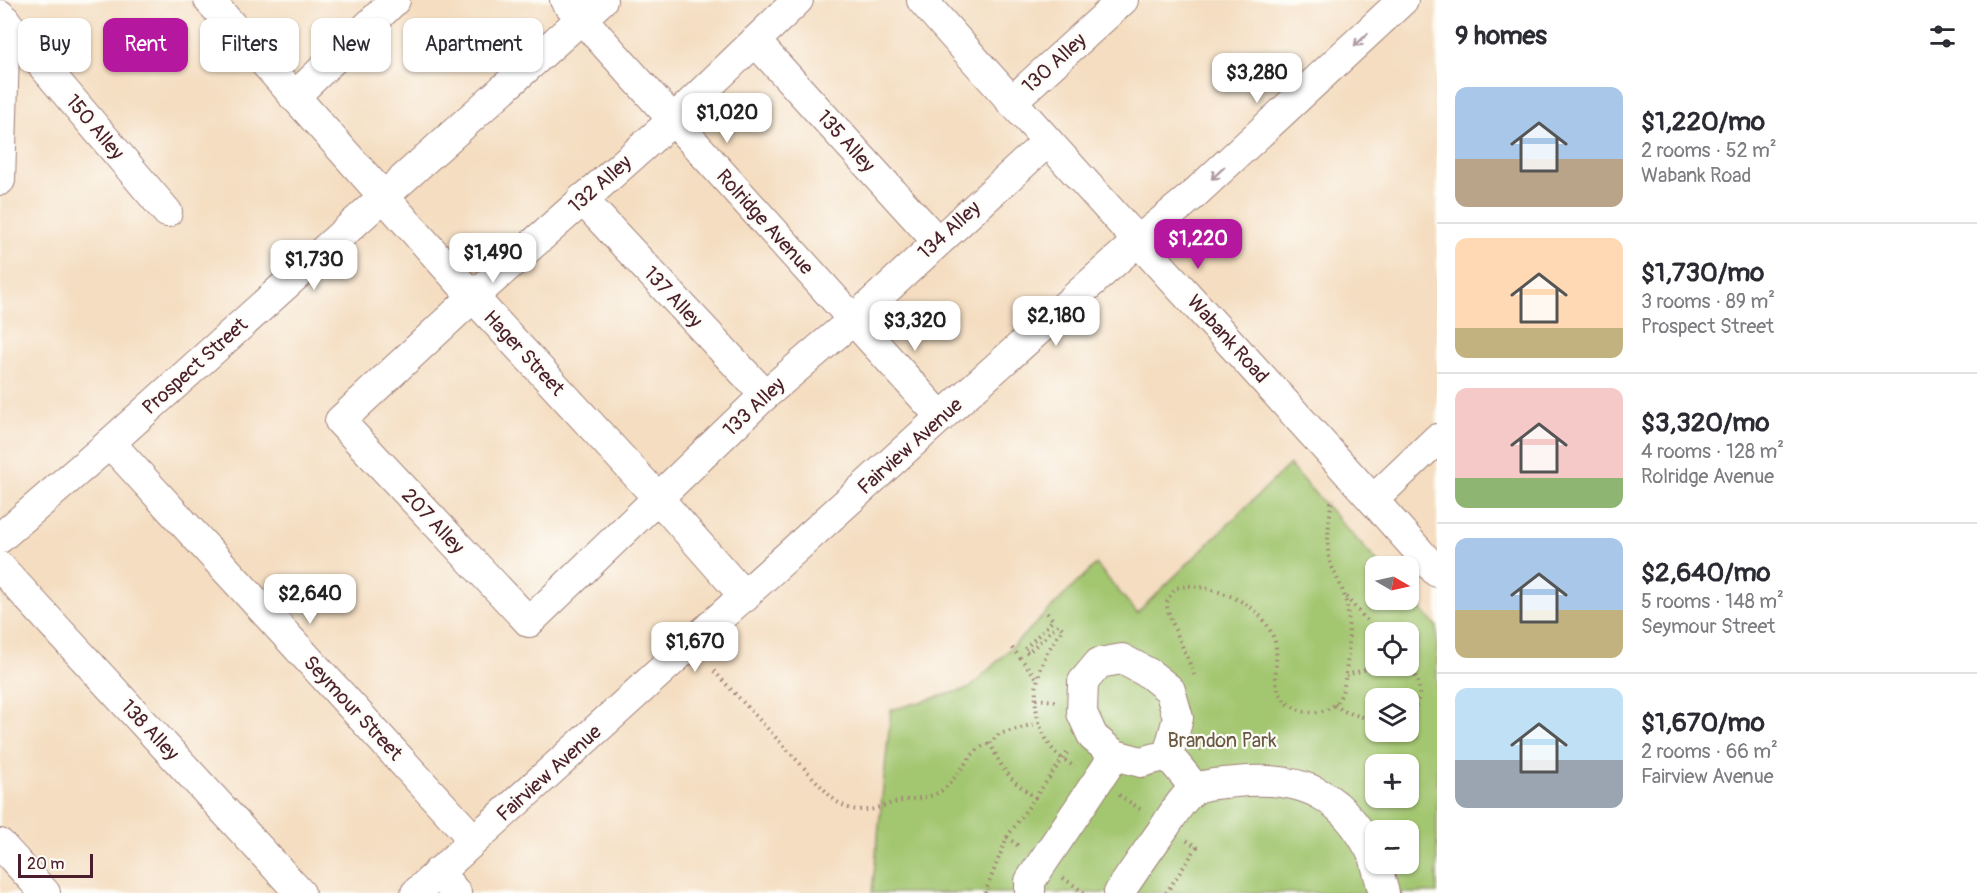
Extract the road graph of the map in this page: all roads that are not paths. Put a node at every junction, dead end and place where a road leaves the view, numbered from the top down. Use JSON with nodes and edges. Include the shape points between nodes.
{"nodes":[{"id":1,"x":209,"y":0,"type":"edge"},
{"id":2,"x":798,"y":0,"type":"edge"},
{"id":3,"x":922,"y":0,"type":"edge"},
{"id":4,"x":1123,"y":0,"type":"edge"},
{"id":5,"x":1403,"y":0,"type":"edge"},
{"id":6,"x":391,"y":1,"type":"edge"},
{"id":7,"x":583,"y":6,"type":"edge"},
{"id":8,"x":2,"y":18,"type":"edge"},
{"id":9,"x":755,"y":41,"type":"junction"},
{"id":10,"x":294,"y":97,"type":"junction"},
{"id":11,"x":1011,"y":102,"type":"junction"},
{"id":12,"x":673,"y":120,"type":"junction"},
{"id":13,"x":1047,"y":142,"type":"junction"},
{"id":14,"x":0,"y":180,"type":"edge"},
{"id":15,"x":383,"y":196,"type":"junction"},
{"id":16,"x":582,"y":199,"type":"junction"},
{"id":17,"x":167,"y":212,"type":"dead end"},
{"id":18,"x":1139,"y":240,"type":"junction"},
{"id":19,"x":937,"y":241,"type":"junction"},
{"id":20,"x":473,"y":297,"type":"junction"},
{"id":21,"x":853,"y":320,"type":"junction"},
{"id":22,"x":765,"y":396,"type":"junction"},
{"id":23,"x":941,"y":417,"type":"junction"},
{"id":24,"x":1437,"y":439,"type":"edge"},
{"id":25,"x":110,"y":443,"type":"junction"},
{"id":26,"x":658,"y":498,"type":"junction"},
{"id":27,"x":1373,"y":500,"type":"junction"},
{"id":28,"x":0,"y":538,"type":"edge"},
{"id":29,"x":0,"y":567,"type":"edge"},
{"id":30,"x":1437,"y":572,"type":"edge"},
{"id":31,"x":745,"y":597,"type":"junction"},
{"id":32,"x":1115,"y":755,"type":"junction"},
{"id":33,"x":1168,"y":755,"type":"junction"},
{"id":34,"x":1196,"y":789,"type":"junction"},
{"id":35,"x":474,"y":840,"type":"junction"},
{"id":36,"x":1365,"y":840,"type":"edge"},
{"id":37,"x":0,"y":844,"type":"edge"},
{"id":38,"x":1379,"y":874,"type":"edge"},
{"id":39,"x":447,"y":883,"type":"edge"},
{"id":40,"x":45,"y":893,"type":"edge"},
{"id":41,"x":300,"y":893,"type":"edge"},
{"id":42,"x":416,"y":893,"type":"edge"},
{"id":43,"x":1030,"y":893,"type":"edge"},
{"id":44,"x":1119,"y":893,"type":"edge"},
{"id":45,"x":1384,"y":893,"type":"edge"}],
"edges":[{"from":1,"to":10,"type":"street","name":"Hager Street"},
{"from":2,"to":9,"type":"street","name":"132 Alley"},
{"from":3,"to":11,"type":"street","name":"Wabank Road"},
{"from":4,"to":11,"type":"street","name":"130 Alley"},
{"from":5,"to":18,"type":"street","name":"Fairview Avenue","one_way":true,"via":[[1191,197]]},
{"from":6,"to":10,"type":"street"},
{"from":7,"to":12,"type":"street","name":"Rolridge Avenue"},
{"from":7,"to":15,"type":"street","name":"Prospect Street"},
{"from":8,"to":14,"type":"street"},
{"from":8,"to":17,"type":"street","name":"150 Alley"},
{"from":9,"to":12,"type":"street","name":"132 Alley"},
{"from":9,"to":19,"type":"street","name":"135 Alley"},
{"from":10,"to":15,"type":"street","name":"Hager Street"},
{"from":11,"to":13,"type":"street","name":"Wabank Road"},
{"from":12,"to":16,"type":"street","name":"132 Alley"},
{"from":12,"to":21,"type":"street","name":"Rolridge Avenue"},
{"from":13,"to":18,"type":"street","name":"Wabank Road"},
{"from":13,"to":19,"type":"street","name":"134 Alley"},
{"from":15,"to":20,"type":"street","name":"Hager Street"},
{"from":15,"to":25,"type":"street","name":"Prospect Street"},
{"from":16,"to":20,"type":"street","name":"132 Alley"},
{"from":16,"to":22,"type":"street","name":"137 Alley"},
{"from":18,"to":23,"type":"street","name":"Fairview Avenue"},
{"from":18,"to":27,"type":"street","name":"Wabank Road"},
{"from":19,"to":21,"type":"street","name":"134 Alley"},
{"from":20,"to":26,"type":"street","name":"Hager Street"},
{"from":20,"to":26,"type":"street","name":"207 Alley","via":[[340,421],[529,622]]},
{"from":21,"to":22,"type":"street","name":"133 Alley"},
{"from":21,"to":23,"type":"street","name":"Rolridge Avenue"},
{"from":22,"to":26,"type":"street","name":"133 Alley"},
{"from":23,"to":31,"type":"street","name":"Fairview Avenue"},
{"from":24,"to":27,"type":"street"},
{"from":25,"to":28,"type":"street","name":"Prospect Street"},
{"from":25,"to":35,"type":"street","name":"Seymour Street"},
{"from":26,"to":31,"type":"street","name":"Hager Street"},
{"from":27,"to":30,"type":"street","name":"Wabank Road"},
{"from":29,"to":41,"type":"street","name":"138 Alley"},
{"from":31,"to":35,"type":"street","name":"Fairview Avenue"},
{"from":32,"to":33,"type":"street","via":[[1141,762]]},
{"from":32,"to":33,"type":"street","via":[[1093,737],[1082,713],[1083,682],[1099,663],[1122,659],[1170,690],[1178,718]]},
{"from":32,"to":43,"type":"street","via":[[1029,881]]},
{"from":33,"to":34,"type":"street"},
{"from":34,"to":36,"type":"street","via":[[1256,780],[1288,783],[1317,792],[1340,807]]},
{"from":34,"to":44,"type":"street","via":[[1180,805]]},
{"from":35,"to":39,"type":"street","name":"Fairview Avenue"},
{"from":37,"to":40,"type":"street"},
{"from":38,"to":45,"type":"street"},
{"from":39,"to":42,"type":"street","name":"Fairview Avenue"}]}
